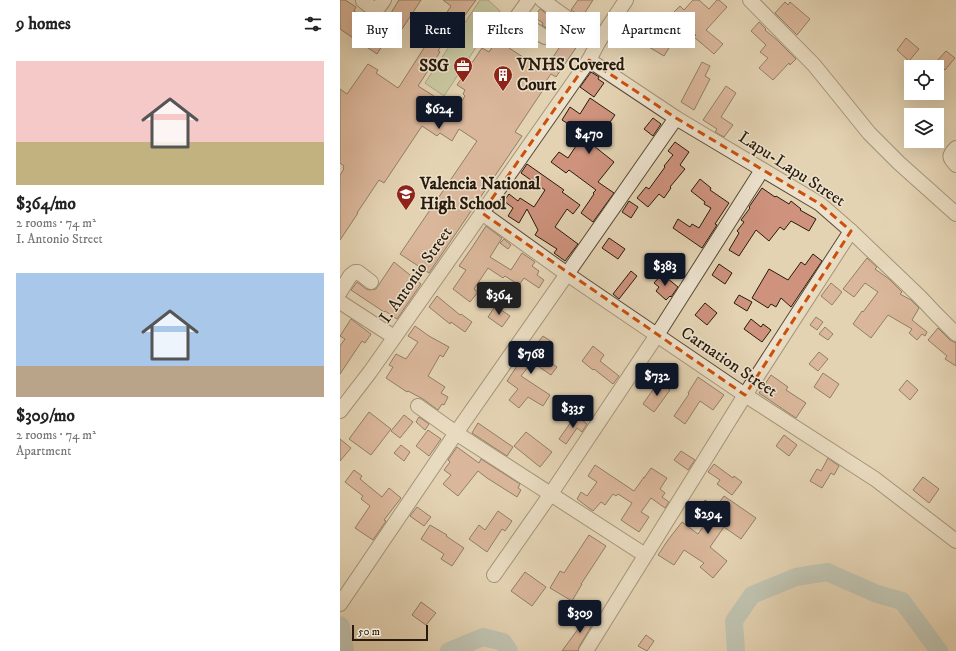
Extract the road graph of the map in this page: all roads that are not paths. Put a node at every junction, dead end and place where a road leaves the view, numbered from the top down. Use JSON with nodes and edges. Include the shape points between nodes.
{"nodes":[{"id":1,"x":363,"y":0,"type":"edge"},
{"id":2,"x":384,"y":0,"type":"edge"},
{"id":3,"x":530,"y":0,"type":"edge"},
{"id":4,"x":542,"y":0,"type":"edge"},
{"id":5,"x":626,"y":0,"type":"edge"},
{"id":6,"x":754,"y":1,"type":"edge"},
{"id":7,"x":559,"y":12,"type":"edge"},
{"id":8,"x":545,"y":37,"type":"dead end"},
{"id":9,"x":600,"y":39,"type":"edge"},
{"id":10,"x":595,"y":48,"type":"edge"},
{"id":11,"x":589,"y":60,"type":"junction"},
{"id":12,"x":676,"y":118,"type":"junction"},
{"id":13,"x":956,"y":148,"type":"edge"},
{"id":14,"x":956,"y":165,"type":"edge"},
{"id":15,"x":762,"y":170,"type":"junction"},
{"id":16,"x":482,"y":213,"type":"junction"},
{"id":17,"x":956,"y":214,"type":"edge"},
{"id":18,"x":851,"y":231,"type":"junction"},
{"id":19,"x":567,"y":274,"type":"junction"},
{"id":20,"x":371,"y":282,"type":"dead end"},
{"id":21,"x":340,"y":292,"type":"edge"},
{"id":22,"x":340,"y":302,"type":"edge"},
{"id":23,"x":956,"y":334,"type":"edge"},
{"id":24,"x":657,"y":335,"type":"junction"},
{"id":25,"x":394,"y":337,"type":"junction"},
{"id":26,"x":745,"y":395,"type":"junction"},
{"id":27,"x":418,"y":406,"type":"dead end"},
{"id":28,"x":340,"y":411,"type":"edge"},
{"id":29,"x":456,"y":433,"type":"junction"},
{"id":30,"x":550,"y":495,"type":"junction"},
{"id":31,"x":956,"y":540,"type":"edge"},
{"id":32,"x":645,"y":556,"type":"junction"},
{"id":33,"x":494,"y":575,"type":"dead end"},
{"id":34,"x":340,"y":604,"type":"edge"},
{"id":35,"x":586,"y":651,"type":"edge"}],
"edges":[{"from":1,"to":2,"type":"street","via":[[376,11]]},
{"from":3,"to":8,"type":"street","via":[[516,18]]},
{"from":4,"to":7,"type":"street"},
{"from":5,"to":9,"type":"street","name":"I. Antonio Street"},
{"from":6,"to":17,"type":"street","via":[[814,65],[874,138]]},
{"from":10,"to":11,"type":"street","name":"I. Antonio Street"},
{"from":11,"to":12,"type":"street","name":"Lapu-Lapu Street"},
{"from":11,"to":16,"type":"street","name":"I. Antonio Street"},
{"from":12,"to":15,"type":"street","name":"Lapu-Lapu Street"},
{"from":12,"to":19,"type":"street"},
{"from":13,"to":14,"type":"street","via":[[950,155]]},
{"from":15,"to":18,"type":"street","name":"Lapu-Lapu Street","via":[[820,204]]},
{"from":15,"to":24,"type":"street"},
{"from":16,"to":19,"type":"street","name":"Carnation Street"},
{"from":16,"to":25,"type":"street","name":"I. Antonio Street"},
{"from":18,"to":23,"type":"street","name":"Lapu-Lapu Street"},
{"from":18,"to":26,"type":"street"},
{"from":19,"to":24,"type":"street","name":"Carnation Street"},
{"from":19,"to":29,"type":"street"},
{"from":20,"to":21,"type":"street","via":[[355,272]]},
{"from":22,"to":25,"type":"street"},
{"from":24,"to":26,"type":"street","name":"Carnation Street"},
{"from":24,"to":30,"type":"street"},
{"from":25,"to":28,"type":"street","name":"I. Antonio Street"},
{"from":26,"to":31,"type":"street","name":"Carnation Street","via":[[875,479]]},
{"from":26,"to":32,"type":"street"},
{"from":27,"to":29,"type":"street"},
{"from":29,"to":30,"type":"street"},
{"from":29,"to":34,"type":"street"},
{"from":30,"to":32,"type":"street"},
{"from":30,"to":33,"type":"street"},
{"from":32,"to":35,"type":"street"}]}
